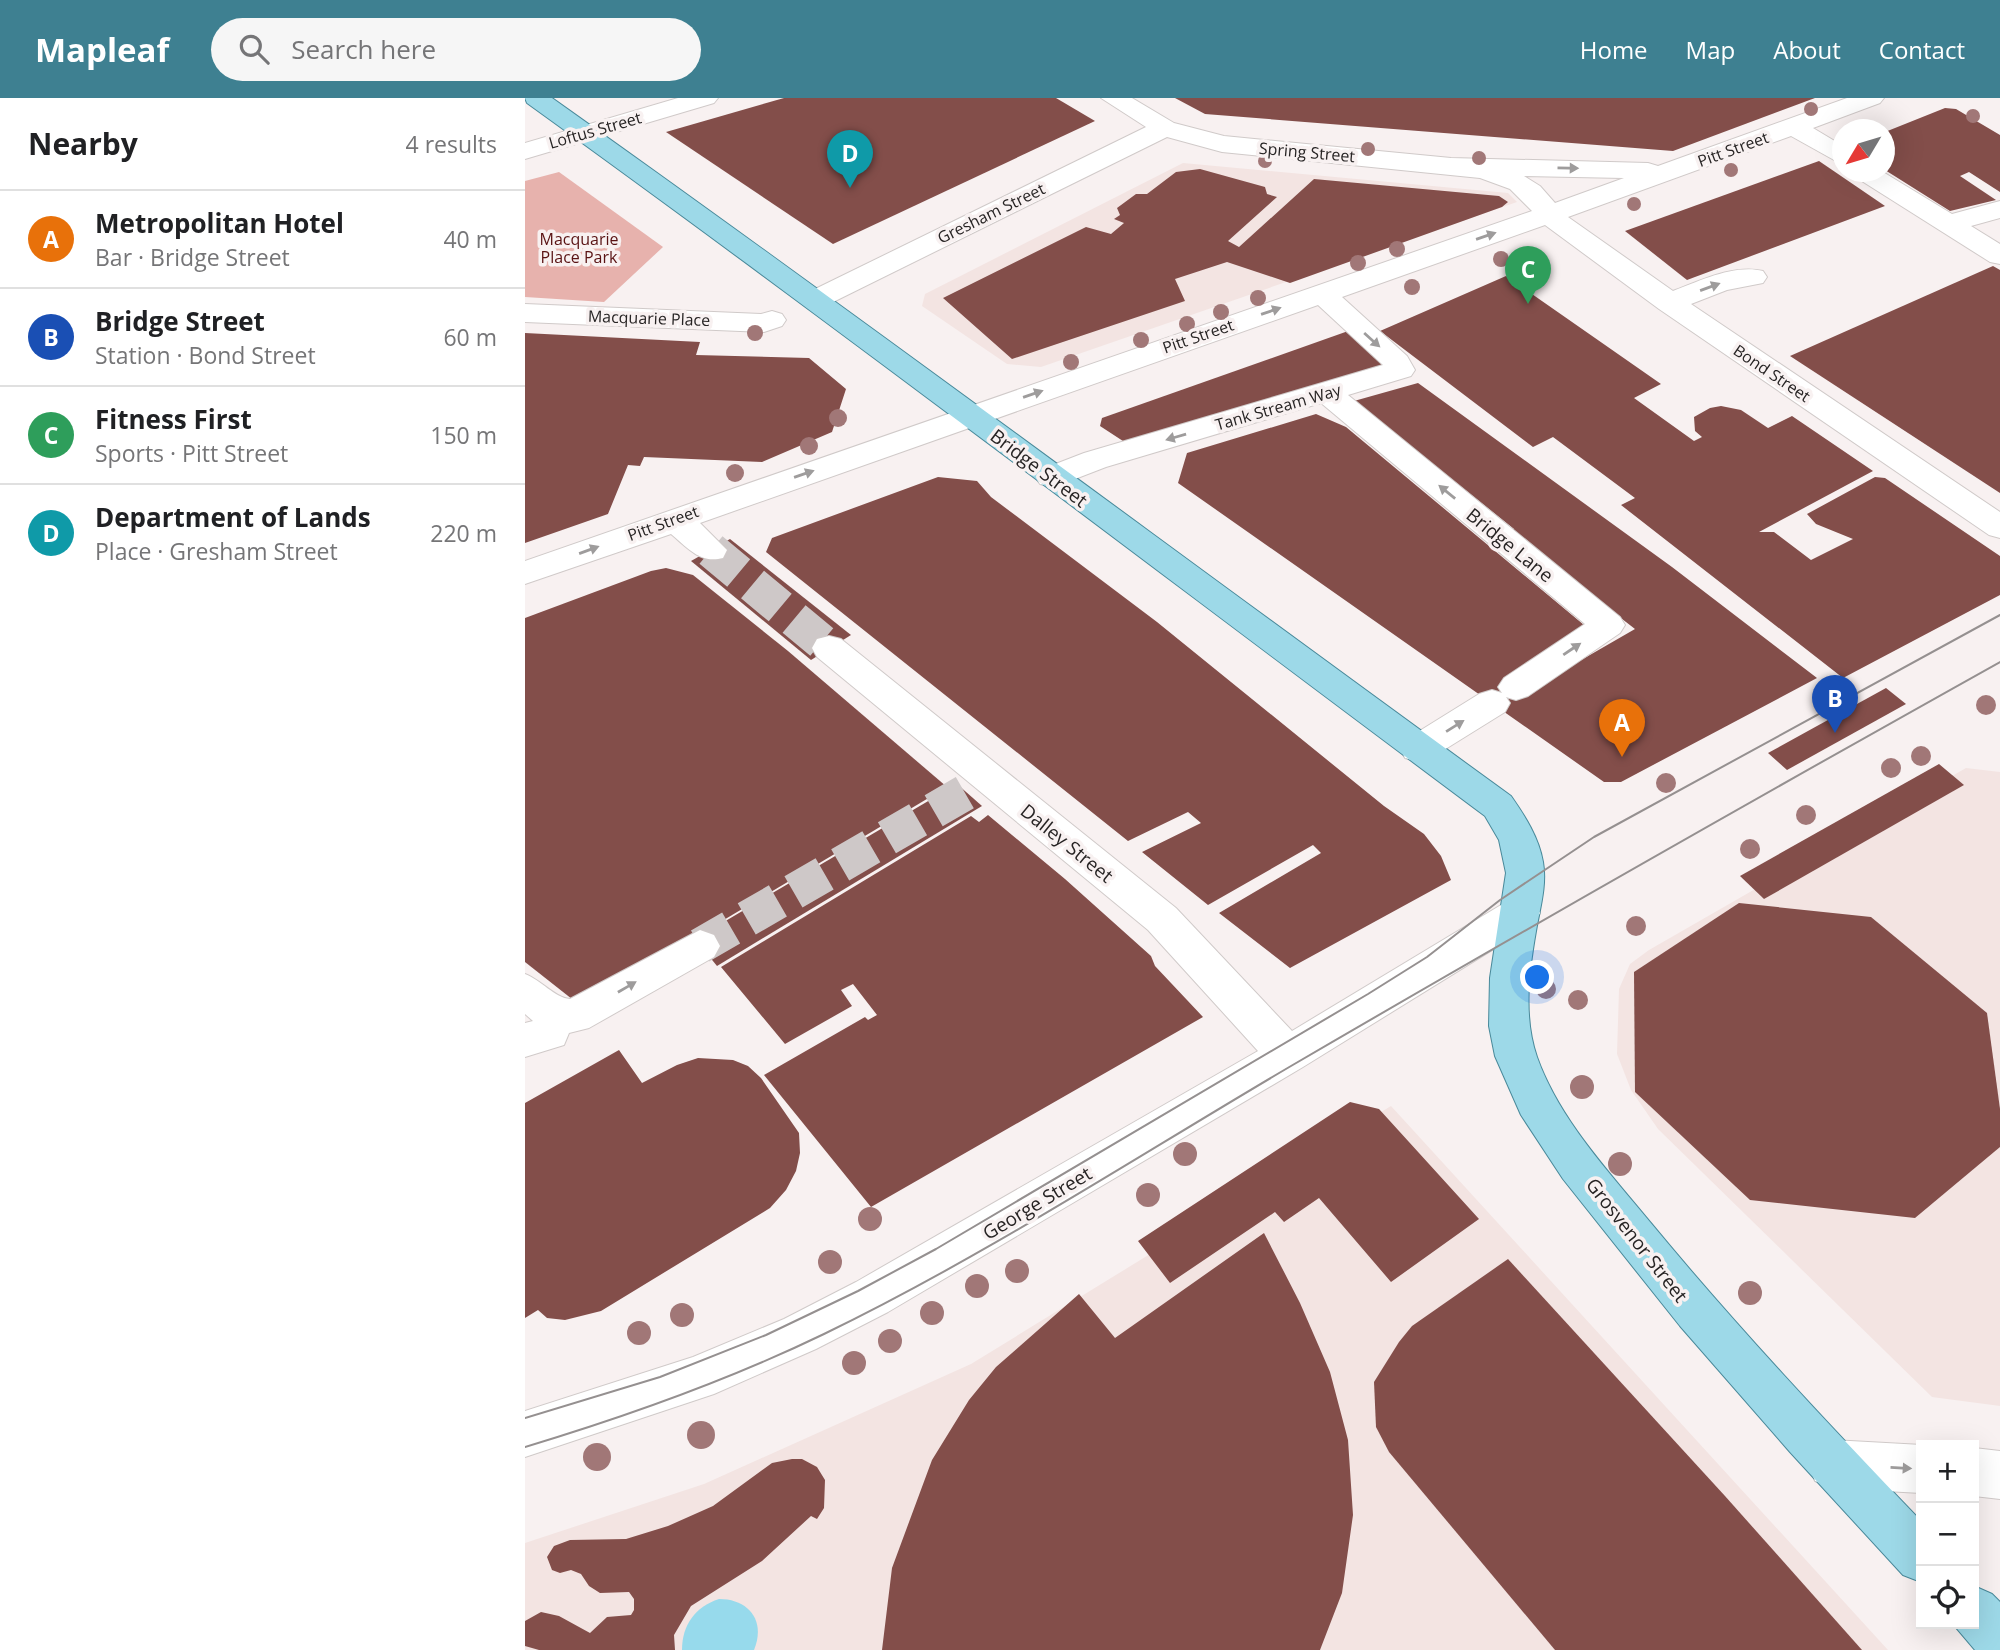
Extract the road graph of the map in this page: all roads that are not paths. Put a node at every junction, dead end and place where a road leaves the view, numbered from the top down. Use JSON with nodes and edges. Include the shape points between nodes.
{"nodes":[{"id":1,"x":536,"y":98,"type":"edge"},
{"id":2,"x":705,"y":98,"type":"edge"},
{"id":3,"x":1114,"y":98,"type":"edge"},
{"id":4,"x":1871,"y":98,"type":"edge"},
{"id":5,"x":1794,"y":127,"type":"junction"},
{"id":6,"x":1165,"y":128,"type":"junction"},
{"id":7,"x":585,"y":133,"type":"junction"},
{"id":8,"x":1832,"y":150,"type":"edge"},
{"id":9,"x":525,"y":151,"type":"edge"},
{"id":10,"x":1451,"y":166,"type":"junction"},
{"id":11,"x":1671,"y":171,"type":"junction"},
{"id":12,"x":1881,"y":182,"type":"edge"},
{"id":13,"x":2000,"y":209,"type":"edge"},
{"id":14,"x":1548,"y":215,"type":"junction"},
{"id":15,"x":1949,"y":223,"type":"junction"},
{"id":16,"x":2000,"y":256,"type":"edge"},
{"id":17,"x":1322,"y":293,"type":"junction"},
{"id":18,"x":817,"y":299,"type":"junction"},
{"id":19,"x":1669,"y":303,"type":"junction"},
{"id":20,"x":525,"y":313,"type":"edge"},
{"id":21,"x":772,"y":320,"type":"dead end"},
{"id":22,"x":1699,"y":323,"type":"junction"},
{"id":23,"x":1327,"y":393,"type":"junction"},
{"id":24,"x":969,"y":416,"type":"junction"},
{"id":25,"x":1051,"y":477,"type":"junction"},
{"id":26,"x":674,"y":519,"type":"junction"},
{"id":27,"x":2000,"y":527,"type":"edge"},
{"id":28,"x":711,"y":550,"type":"tunnel mouth"},
{"id":29,"x":525,"y":573,"type":"edge"},
{"id":30,"x":829,"y":648,"type":"tunnel mouth"},
{"id":31,"x":1418,"y":749,"type":"junction"},
{"id":32,"x":1523,"y":854,"type":"joint"},
{"id":33,"x":1520,"y":913,"type":"junction"},
{"id":34,"x":699,"y":946,"type":"tunnel mouth"},
{"id":35,"x":525,"y":991,"type":"edge"},
{"id":36,"x":1288,"y":1055,"type":"junction"},
{"id":37,"x":525,"y":1434,"type":"edge"},
{"id":38,"x":1832,"y":1464,"type":"junction"},
{"id":39,"x":1916,"y":1469,"type":"edge"},
{"id":40,"x":1979,"y":1473,"type":"edge"},
{"id":41,"x":2000,"y":1475,"type":"edge"},
{"id":42,"x":1916,"y":1552,"type":"edge"},
{"id":43,"x":1979,"y":1617,"type":"edge"},
{"id":44,"x":2000,"y":1639,"type":"edge"}],
"edges":[{"from":1,"to":7,"type":"main road","name":"Bridge Street"},
{"from":2,"to":7,"type":"street","name":"Loftus Street"},
{"from":3,"to":6,"type":"street","name":"Spring Street"},
{"from":4,"to":5,"type":"street","name":"Pitt Street"},
{"from":5,"to":8,"type":"street"},
{"from":5,"to":11,"type":"street","name":"Pitt Street"},
{"from":6,"to":10,"type":"street","name":"Spring Street","via":[[1222,144]]},
{"from":6,"to":18,"type":"street","name":"Gresham Street"},
{"from":7,"to":9,"type":"street","name":"Loftus Street"},
{"from":7,"to":18,"type":"main road","name":"Bridge Street"},
{"from":10,"to":11,"type":"street","name":"Spring Street","one_way":true},
{"from":10,"to":14,"type":"street","name":"Spring Street","via":[[1523,184],[1540,197]]},
{"from":11,"to":14,"type":"street","name":"Pitt Street"},
{"from":12,"to":15,"type":"street"},
{"from":13,"to":15,"type":"street"},
{"from":17,"to":14,"type":"street","name":"Pitt Street","one_way":true},
{"from":14,"to":19,"type":"street","name":"Bond Street"},
{"from":15,"to":16,"type":"street"},
{"from":17,"to":23,"type":"street","name":"Tank Stream Way","one_way":true,"via":[[1410,364]]},
{"from":24,"to":17,"type":"street","name":"Pitt Street","one_way":true},
{"from":18,"to":24,"type":"main road","name":"Bridge Street"},
{"from":19,"to":22,"type":"street","name":"Bond Street"},
{"from":19,"to":22,"type":"street","one_way":true,"via":[[1720,283],[1753,277],[1741,297]]},
{"from":20,"to":21,"type":"street","name":"Macquarie Place"},
{"from":22,"to":27,"type":"street","name":"Bond Street"},
{"from":23,"to":25,"type":"street","name":"Tank Stream Way","one_way":true},
{"from":31,"to":23,"type":"street","name":"Bridge Lane","one_way":true,"via":[[1608,625]]},
{"from":24,"to":25,"type":"main road","name":"Bridge Street"},
{"from":26,"to":24,"type":"street","name":"Pitt Street","one_way":true},
{"from":25,"to":31,"type":"main road","name":"Bridge Street"},
{"from":26,"to":28,"type":"street"},
{"from":29,"to":26,"type":"street","name":"Pitt Street","one_way":true},
{"from":30,"to":36,"type":"street","name":"Dalley Street","via":[[976,785],[1162,919]]},
{"from":31,"to":32,"type":"main road","name":"Bridge Street","via":[[1498,806]]},
{"from":32,"to":33,"type":"main road","name":"Grosvenor Street","via":[[1526,881]]},
{"from":33,"to":36,"type":"street","name":"George Street"},
{"from":33,"to":38,"type":"main road","name":"Grosvenor Street","via":[[1507,1023],[1517,1060],[1533,1092],[1586,1175],[1695,1313]]},
{"from":35,"to":34,"type":"street","one_way":true,"via":[[555,1016],[575,1016]]},
{"from":36,"to":37,"type":"street","name":"George Street","via":[[971,1242],[800,1334],[660,1392]]},
{"from":38,"to":39,"type":"street","one_way":true},
{"from":38,"to":42,"type":"main road","name":"Grosvenor Street"},
{"from":40,"to":41,"type":"street"},
{"from":43,"to":44,"type":"main road"}]}
